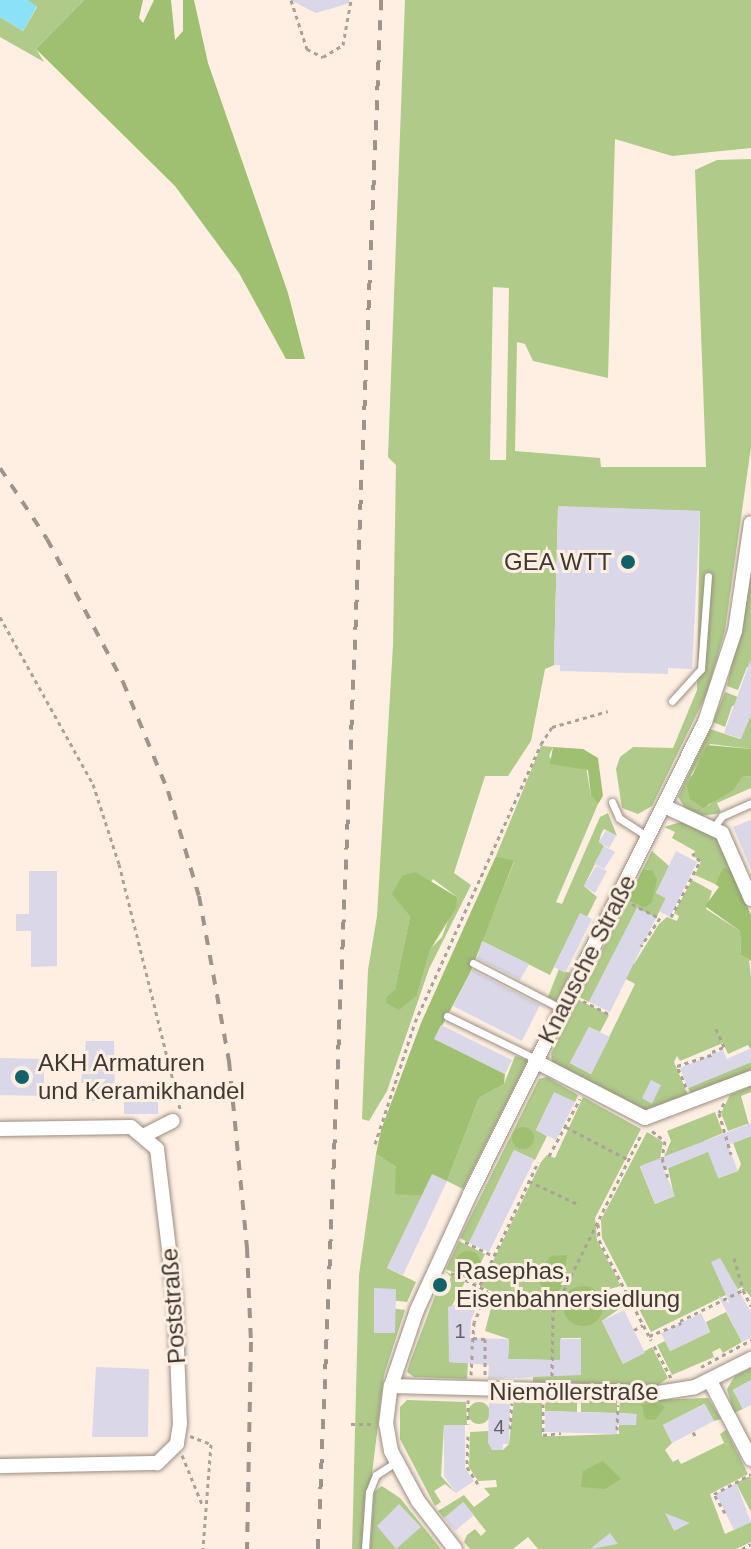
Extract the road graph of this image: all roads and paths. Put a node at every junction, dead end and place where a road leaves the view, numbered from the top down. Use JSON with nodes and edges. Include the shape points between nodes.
{"nodes":[{"id":1,"x":291,"y":0,"type":"edge"},
{"id":2,"x":351,"y":0,"type":"edge"},
{"id":3,"x":751,"y":523,"type":"edge"},
{"id":4,"x":708,"y":576,"type":"dead end"},
{"id":5,"x":0,"y":617,"type":"edge"},
{"id":6,"x":672,"y":701,"type":"dead end"},
{"id":7,"x":608,"y":711,"type":"dead end"},
{"id":8,"x":612,"y":802,"type":"dead end"},
{"id":9,"x":751,"y":803,"type":"edge"},
{"id":10,"x":664,"y":806,"type":"junction"},
{"id":11,"x":713,"y":828,"type":"junction"},
{"id":12,"x":648,"y":837,"type":"junction"},
{"id":13,"x":692,"y":853,"type":"dead end"},
{"id":14,"x":750,"y":896,"type":"edge"},
{"id":15,"x":618,"y":897,"type":"junction"},
{"id":16,"x":671,"y":917,"type":"dead end"},
{"id":17,"x":641,"y":946,"type":"dead end"},
{"id":18,"x":473,"y":963,"type":"dead end"},
{"id":19,"x":569,"y":994,"type":"junction"},
{"id":20,"x":562,"y":1009,"type":"junction"},
{"id":21,"x":609,"y":1014,"type":"dead end"},
{"id":22,"x":447,"y":1016,"type":"dead end"},
{"id":23,"x":716,"y":1029,"type":"dead end"},
{"id":24,"x":536,"y":1060,"type":"junction"},
{"id":25,"x":751,"y":1078,"type":"edge"},
{"id":26,"x":585,"y":1088,"type":"junction"},
{"id":27,"x":692,"y":1102,"type":"junction"},
{"id":28,"x":719,"y":1113,"type":"dead end"},
{"id":29,"x":173,"y":1121,"type":"joint"},
{"id":30,"x":566,"y":1127,"type":"junction"},
{"id":31,"x":0,"y":1129,"type":"edge"},
{"id":32,"x":145,"y":1135,"type":"junction"},
{"id":33,"x":375,"y":1144,"type":"dead end"},
{"id":34,"x":731,"y":1154,"type":"dead end"},
{"id":35,"x":549,"y":1156,"type":"dead end"},
{"id":36,"x":629,"y":1160,"type":"junction"},
{"id":37,"x":538,"y":1162,"type":"dead end"},
{"id":38,"x":668,"y":1178,"type":"dead end"},
{"id":39,"x":528,"y":1181,"type":"junction"},
{"id":40,"x":580,"y":1205,"type":"dead end"},
{"id":41,"x":598,"y":1220,"type":"junction"},
{"id":42,"x":450,"y":1236,"type":"junction"},
{"id":43,"x":494,"y":1256,"type":"junction"},
{"id":44,"x":734,"y":1258,"type":"dead end"},
{"id":45,"x":436,"y":1266,"type":"junction"},
{"id":46,"x":479,"y":1287,"type":"junction"},
{"id":47,"x":743,"y":1290,"type":"junction"},
{"id":48,"x":751,"y":1306,"type":"edge"},
{"id":49,"x":643,"y":1325,"type":"junction"},
{"id":50,"x":634,"y":1330,"type":"dead end"},
{"id":51,"x":473,"y":1338,"type":"junction"},
{"id":52,"x":751,"y":1340,"type":"edge"},
{"id":53,"x":654,"y":1346,"type":"dead end"},
{"id":54,"x":472,"y":1349,"type":"dead end"},
{"id":55,"x":472,"y":1355,"type":"dead end"},
{"id":56,"x":751,"y":1359,"type":"edge"},
{"id":57,"x":698,"y":1368,"type":"dead end"},
{"id":58,"x":685,"y":1375,"type":"dead end"},
{"id":59,"x":710,"y":1381,"type":"junction"},
{"id":60,"x":469,"y":1385,"type":"junction"},
{"id":61,"x":391,"y":1386,"type":"junction"},
{"id":62,"x":485,"y":1391,"type":"junction"},
{"id":63,"x":512,"y":1392,"type":"junction"},
{"id":64,"x":548,"y":1392,"type":"junction"},
{"id":65,"x":619,"y":1393,"type":"junction"},
{"id":66,"x":351,"y":1424,"type":"dead end"},
{"id":67,"x":386,"y":1424,"type":"junction"},
{"id":68,"x":468,"y":1424,"type":"dead end"},
{"id":69,"x":617,"y":1426,"type":"dead end"},
{"id":70,"x":510,"y":1429,"type":"dead end"},
{"id":71,"x":693,"y":1432,"type":"dead end"},
{"id":72,"x":561,"y":1433,"type":"dead end"},
{"id":73,"x":468,"y":1436,"type":"dead end"},
{"id":74,"x":178,"y":1438,"type":"junction"},
{"id":75,"x":697,"y":1439,"type":"dead end"},
{"id":76,"x":751,"y":1459,"type":"edge"},
{"id":77,"x":396,"y":1462,"type":"junction"},
{"id":78,"x":0,"y":1466,"type":"edge"},
{"id":79,"x":751,"y":1474,"type":"edge"},
{"id":80,"x":478,"y":1484,"type":"dead end"},
{"id":81,"x":203,"y":1507,"type":"junction"},
{"id":82,"x":725,"y":1513,"type":"dead end"},
{"id":83,"x":751,"y":1544,"type":"edge"},
{"id":84,"x":203,"y":1549,"type":"edge"},
{"id":85,"x":365,"y":1549,"type":"edge"},
{"id":86,"x":455,"y":1549,"type":"edge"},
{"id":87,"x":742,"y":1549,"type":"edge"}],
"edges":[{"from":1,"to":2,"type":"path","via":[[307,49],[323,57],[336,54],[343,45]]},
{"from":3,"to":10,"type":"street","name":"Knausche Straße","via":[[728,660]]},
{"from":4,"to":6,"type":"lane","via":[[701,669]]},
{"from":5,"to":29,"type":"path","via":[[78,751],[119,864],[180,1100]]},
{"from":7,"to":33,"type":"path","via":[[552,727],[541,744],[415,1022]]},
{"from":8,"to":12,"type":"lane","via":[[619,818]]},
{"from":9,"to":11,"type":"lane","via":[[722,816]]},
{"from":10,"to":11,"type":"street"},
{"from":10,"to":12,"type":"street","name":"Knausche Straße"},
{"from":11,"to":14,"type":"street","via":[[726,839]]},
{"from":12,"to":15,"type":"street","name":"Knausche Straße"},
{"from":13,"to":16,"type":"path","via":[[700,861]]},
{"from":15,"to":17,"type":"path","via":[[660,918]]},
{"from":15,"to":19,"type":"street","name":"Knausche Straße"},
{"from":18,"to":20,"type":"lane"},
{"from":19,"to":20,"type":"street","name":"Knausche Straße"},
{"from":19,"to":21,"type":"path"},
{"from":20,"to":24,"type":"street","name":"Knausche Straße"},
{"from":22,"to":24,"type":"lane"},
{"from":23,"to":27,"type":"path","via":[[724,1047],[677,1066]]},
{"from":24,"to":26,"type":"street"},
{"from":24,"to":42,"type":"street","name":"Knausche Straße"},
{"from":25,"to":27,"type":"street"},
{"from":26,"to":27,"type":"street","via":[[645,1118]]},
{"from":26,"to":30,"type":"path"},
{"from":28,"to":34,"type":"path"},
{"from":29,"to":32,"type":"street"},
{"from":30,"to":35,"type":"path"},
{"from":30,"to":36,"type":"path"},
{"from":31,"to":32,"type":"street","via":[[131,1127]]},
{"from":32,"to":74,"type":"street","name":"Poststraße","via":[[157,1149],[175,1301]]},
{"from":36,"to":38,"type":"path","via":[[644,1129],[654,1132],[665,1141],[662,1158]]},
{"from":36,"to":41,"type":"path"},
{"from":37,"to":39,"type":"path"},
{"from":39,"to":40,"type":"path"},
{"from":39,"to":43,"type":"path"},
{"from":41,"to":49,"type":"path","via":[[599,1240]]},
{"from":41,"to":64,"type":"path","via":[[553,1312]]},
{"from":42,"to":43,"type":"path"},
{"from":42,"to":45,"type":"street","name":"Knausche Straße"},
{"from":43,"to":46,"type":"path"},
{"from":44,"to":47,"type":"path"},
{"from":45,"to":46,"type":"path"},
{"from":45,"to":61,"type":"street","name":"Knausche Straße"},
{"from":46,"to":51,"type":"path","via":[[488,1291]]},
{"from":47,"to":48,"type":"path"},
{"from":47,"to":49,"type":"path","via":[[650,1338]]},
{"from":49,"to":50,"type":"path"},
{"from":51,"to":54,"type":"path"},
{"from":51,"to":62,"type":"path","via":[[485,1339]]},
{"from":52,"to":57,"type":"path"},
{"from":53,"to":58,"type":"path","via":[[673,1381]]},
{"from":55,"to":60,"type":"path"},
{"from":56,"to":59,"type":"street","name":"Niemöllerstraße"},
{"from":59,"to":65,"type":"street","name":"Niemöllerstraße","via":[[675,1392]]},
{"from":59,"to":76,"type":"street"},
{"from":60,"to":61,"type":"street","name":"Niemöllerstraße"},
{"from":60,"to":62,"type":"street","name":"Niemöllerstraße"},
{"from":60,"to":68,"type":"path"},
{"from":61,"to":67,"type":"street","name":"Knausche Straße"},
{"from":62,"to":63,"type":"street","name":"Niemöllerstraße"},
{"from":63,"to":64,"type":"street","name":"Niemöllerstraße"},
{"from":63,"to":70,"type":"path"},
{"from":64,"to":65,"type":"street","name":"Niemöllerstraße"},
{"from":64,"to":72,"type":"path","via":[[543,1435]]},
{"from":65,"to":69,"type":"path"},
{"from":66,"to":67,"type":"path"},
{"from":67,"to":77,"type":"street"},
{"from":71,"to":75,"type":"path"},
{"from":73,"to":80,"type":"path","via":[[466,1468]]},
{"from":74,"to":78,"type":"street","via":[[157,1463]]},
{"from":74,"to":81,"type":"path"},
{"from":74,"to":81,"type":"path","via":[[211,1444]]},
{"from":77,"to":85,"type":"lane","via":[[376,1475],[369,1492]]},
{"from":77,"to":86,"type":"street"},
{"from":79,"to":82,"type":"path","via":[[714,1494]]},
{"from":81,"to":84,"type":"path"},
{"from":83,"to":87,"type":"path"}]}
